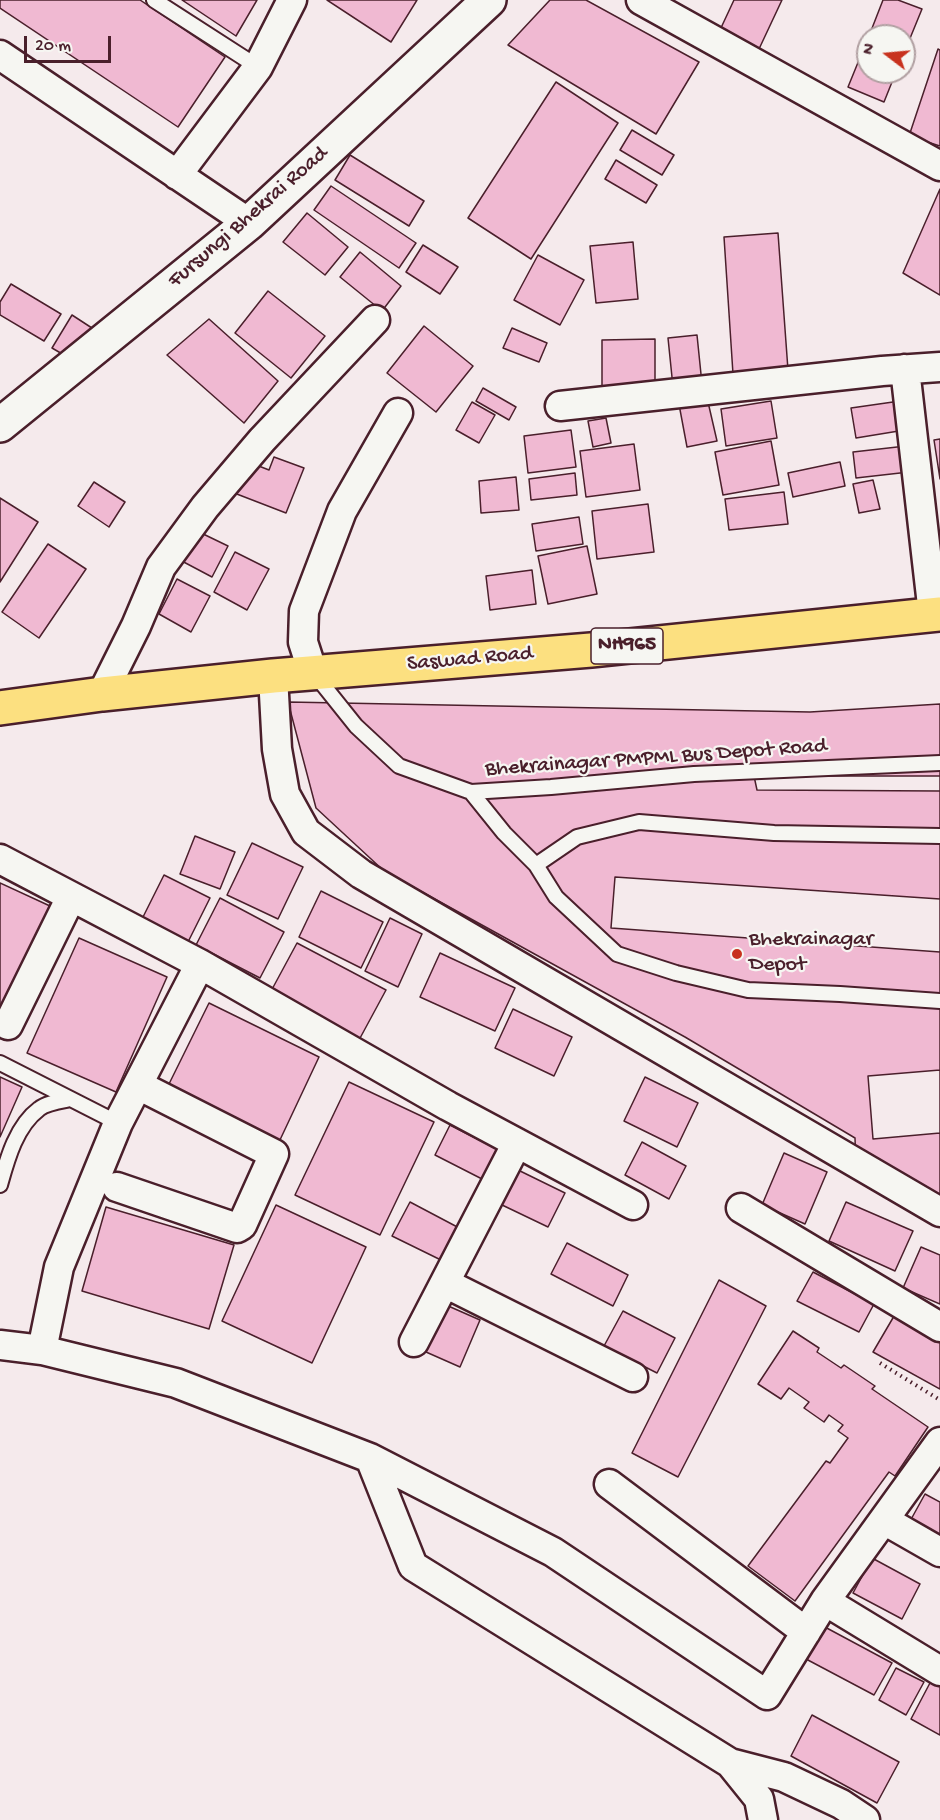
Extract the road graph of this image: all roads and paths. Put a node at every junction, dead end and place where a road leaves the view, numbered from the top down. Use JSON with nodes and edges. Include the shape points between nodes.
{"nodes":[{"id":1,"x":154,"y":0,"type":"edge"},
{"id":2,"x":292,"y":0,"type":"edge"},
{"id":3,"x":489,"y":0,"type":"edge"},
{"id":4,"x":641,"y":0,"type":"edge"},
{"id":5,"x":0,"y":55,"type":"edge"},
{"id":6,"x":258,"y":67,"type":"junction"},
{"id":7,"x":940,"y":166,"type":"edge"},
{"id":8,"x":177,"y":175,"type":"junction"},
{"id":9,"x":249,"y":223,"type":"junction"},
{"id":10,"x":375,"y":320,"type":"dead end"},
{"id":11,"x":940,"y":367,"type":"edge"},
{"id":12,"x":905,"y":369,"type":"junction"},
{"id":13,"x":560,"y":406,"type":"dead end"},
{"id":14,"x":398,"y":413,"type":"dead end"},
{"id":15,"x":0,"y":425,"type":"edge"},
{"id":16,"x":936,"y":614,"type":"edge"},
{"id":17,"x":313,"y":672,"type":"junction"},
{"id":18,"x":273,"y":676,"type":"junction"},
{"id":19,"x":102,"y":694,"type":"junction"},
{"id":20,"x":0,"y":708,"type":"edge"},
{"id":21,"x":940,"y":764,"type":"edge"},
{"id":22,"x":471,"y":792,"type":"junction"},
{"id":23,"x":940,"y":836,"type":"edge"},
{"id":24,"x":0,"y":859,"type":"edge"},
{"id":25,"x":536,"y":865,"type":"junction"},
{"id":26,"x":71,"y":897,"type":"junction"},
{"id":27,"x":200,"y":964,"type":"junction"},
{"id":28,"x":940,"y":1001,"type":"edge"},
{"id":29,"x":8,"y":1024,"type":"dead end"},
{"id":30,"x":0,"y":1063,"type":"edge"},
{"id":31,"x":138,"y":1084,"type":"junction"},
{"id":32,"x":71,"y":1099,"type":"junction"},
{"id":33,"x":118,"y":1123,"type":"junction"},
{"id":34,"x":518,"y":1143,"type":"junction"},
{"id":35,"x":0,"y":1185,"type":"edge"},
{"id":36,"x":117,"y":1186,"type":"dead end"},
{"id":37,"x":633,"y":1205,"type":"dead end"},
{"id":38,"x":741,"y":1208,"type":"dead end"},
{"id":39,"x":940,"y":1212,"type":"edge"},
{"id":40,"x":445,"y":1283,"type":"junction"},
{"id":41,"x":940,"y":1327,"type":"edge"},
{"id":42,"x":414,"y":1342,"type":"dead end"},
{"id":43,"x":0,"y":1345,"type":"edge"},
{"id":44,"x":42,"y":1350,"type":"junction"},
{"id":45,"x":880,"y":1363,"type":"dead end"},
{"id":46,"x":633,"y":1377,"type":"dead end"},
{"id":47,"x":940,"y":1400,"type":"edge"},
{"id":48,"x":940,"y":1442,"type":"edge"},
{"id":49,"x":370,"y":1458,"type":"junction"},
{"id":50,"x":609,"y":1484,"type":"dead end"},
{"id":51,"x":884,"y":1520,"type":"junction"},
{"id":52,"x":940,"y":1552,"type":"edge"},
{"id":53,"x":825,"y":1601,"type":"junction"},
{"id":54,"x":806,"y":1632,"type":"junction"},
{"id":55,"x":940,"y":1671,"type":"edge"},
{"id":56,"x":730,"y":1763,"type":"junction"},
{"id":57,"x":763,"y":1820,"type":"edge"},
{"id":58,"x":865,"y":1820,"type":"edge"}],
"edges":[{"from":1,"to":6,"type":"lane"},
{"from":2,"to":6,"type":"street"},
{"from":3,"to":9,"type":"street","name":"Fursungi Bhekrai Road"},
{"from":4,"to":7,"type":"street"},
{"from":5,"to":8,"type":"street"},
{"from":6,"to":8,"type":"street"},
{"from":8,"to":9,"type":"street"},
{"from":9,"to":15,"type":"street","name":"Fursungi Bhekrai Road"},
{"from":10,"to":19,"type":"street","via":[[262,440],[161,567]]},
{"from":11,"to":12,"type":"street"},
{"from":12,"to":13,"type":"street"},
{"from":12,"to":16,"type":"street"},
{"from":14,"to":17,"type":"street","via":[[342,511],[304,611],[303,642]]},
{"from":16,"to":17,"type":"highway","name":"Saswad Road","number":"NH965","via":[[591,650]]},
{"from":17,"to":18,"type":"highway","name":"Saswad Road","number":"NH965"},
{"from":17,"to":22,"type":"lane","name":"Bhekrainagar PMPML Bus Depot Road","via":[[356,726],[399,766]]},
{"from":18,"to":19,"type":"highway","name":"Saswad Road","number":"NH965"},
{"from":18,"to":39,"type":"street","via":[[277,749],[285,794],[306,832],[361,874]]},
{"from":19,"to":20,"type":"highway","name":"Saswad Road","number":"NH965"},
{"from":21,"to":22,"type":"lane","name":"Bhekrainagar PMPML Bus Depot Road","via":[[694,774]]},
{"from":22,"to":25,"type":"lane"},
{"from":23,"to":25,"type":"lane","via":[[774,833],[639,822],[577,837]]},
{"from":24,"to":26,"type":"street"},
{"from":25,"to":28,"type":"lane","via":[[556,897],[617,954],[748,990]]},
{"from":26,"to":27,"type":"street"},
{"from":26,"to":29,"type":"street"},
{"from":27,"to":31,"type":"street"},
{"from":27,"to":34,"type":"street"},
{"from":30,"to":32,"type":"lane"},
{"from":31,"to":33,"type":"street"},
{"from":31,"to":36,"type":"street","via":[[274,1154],[242,1225],[237,1228]]},
{"from":32,"to":33,"type":"lane"},
{"from":32,"to":35,"type":"lane","via":[[40,1107],[21,1128]]},
{"from":33,"to":44,"type":"street","via":[[58,1267]]},
{"from":34,"to":37,"type":"street"},
{"from":34,"to":40,"type":"street"},
{"from":38,"to":41,"type":"street"},
{"from":40,"to":42,"type":"street"},
{"from":40,"to":46,"type":"street"},
{"from":43,"to":44,"type":"street"},
{"from":44,"to":49,"type":"street","via":[[176,1383]]},
{"from":45,"to":47,"type":"path"},
{"from":48,"to":51,"type":"street"},
{"from":49,"to":54,"type":"street","via":[[553,1552],[767,1695]]},
{"from":49,"to":56,"type":"street","via":[[413,1566]]},
{"from":50,"to":54,"type":"street"},
{"from":51,"to":52,"type":"street"},
{"from":51,"to":53,"type":"street"},
{"from":53,"to":54,"type":"street"},
{"from":53,"to":55,"type":"street"},
{"from":56,"to":57,"type":"street","via":[[759,1799]]},
{"from":56,"to":58,"type":"street","via":[[784,1778],[841,1804]]}]}
